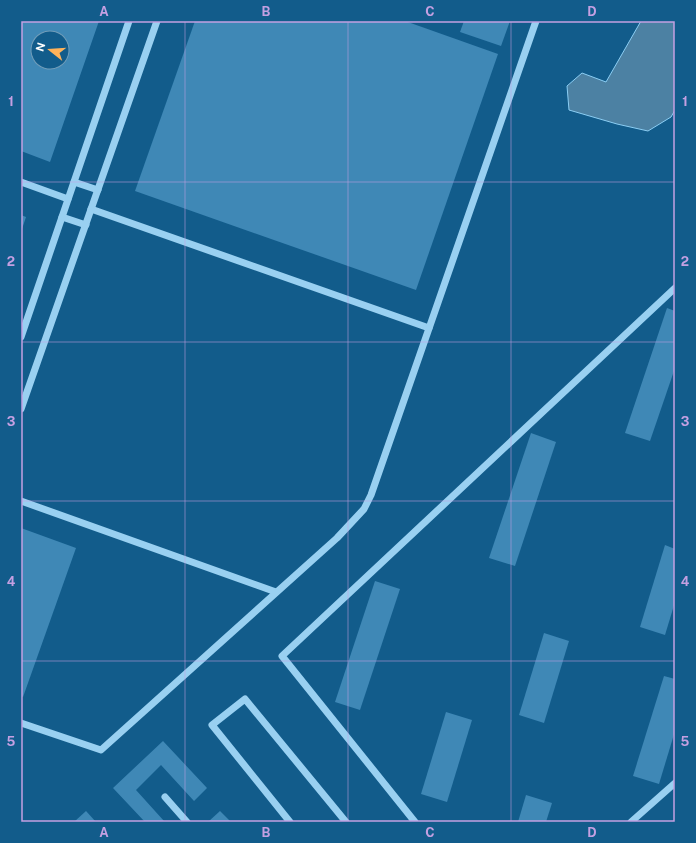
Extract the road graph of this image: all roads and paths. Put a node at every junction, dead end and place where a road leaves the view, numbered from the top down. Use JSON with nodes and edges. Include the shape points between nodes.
{"nodes":[{"id":1,"x":129,"y":21,"type":"edge"},
{"id":2,"x":157,"y":21,"type":"edge"},
{"id":3,"x":536,"y":21,"type":"edge"},
{"id":4,"x":21,"y":182,"type":"edge"},
{"id":5,"x":74,"y":182,"type":"junction"},
{"id":6,"x":98,"y":190,"type":"junction"},
{"id":7,"x":68,"y":199,"type":"junction"},
{"id":8,"x":91,"y":209,"type":"junction"},
{"id":9,"x":62,"y":217,"type":"junction"},
{"id":10,"x":86,"y":225,"type":"junction"},
{"id":11,"x":675,"y":288,"type":"edge"},
{"id":12,"x":429,"y":328,"type":"junction"},
{"id":13,"x":21,"y":337,"type":"edge"},
{"id":14,"x":21,"y":409,"type":"edge"},
{"id":15,"x":21,"y":501,"type":"edge"},
{"id":16,"x":276,"y":592,"type":"junction"},
{"id":17,"x":21,"y":723,"type":"edge"},
{"id":18,"x":675,"y":783,"type":"edge"},
{"id":19,"x":165,"y":797,"type":"dead end"},
{"id":20,"x":187,"y":822,"type":"edge"},
{"id":21,"x":290,"y":822,"type":"edge"},
{"id":22,"x":346,"y":822,"type":"edge"},
{"id":23,"x":415,"y":822,"type":"edge"},
{"id":24,"x":631,"y":822,"type":"edge"}],
"edges":[{"from":1,"to":5,"type":"lane"},
{"from":2,"to":6,"type":"lane"},
{"from":3,"to":12,"type":"lane"},
{"from":4,"to":7,"type":"lane"},
{"from":5,"to":6,"type":"lane"},
{"from":5,"to":7,"type":"lane"},
{"from":6,"to":8,"type":"lane"},
{"from":7,"to":9,"type":"lane"},
{"from":8,"to":10,"type":"lane"},
{"from":8,"to":12,"type":"lane"},
{"from":9,"to":10,"type":"lane"},
{"from":9,"to":13,"type":"lane"},
{"from":10,"to":14,"type":"lane"},
{"from":11,"to":23,"type":"lane","via":[[282,656]]},
{"from":12,"to":16,"type":"lane","via":[[371,495],[364,508],[336,538]]},
{"from":15,"to":16,"type":"lane"},
{"from":16,"to":17,"type":"lane","via":[[101,750]]},
{"from":18,"to":24,"type":"lane"},
{"from":19,"to":20,"type":"lane"},
{"from":21,"to":22,"type":"lane","via":[[212,725],[244,699]]}]}
